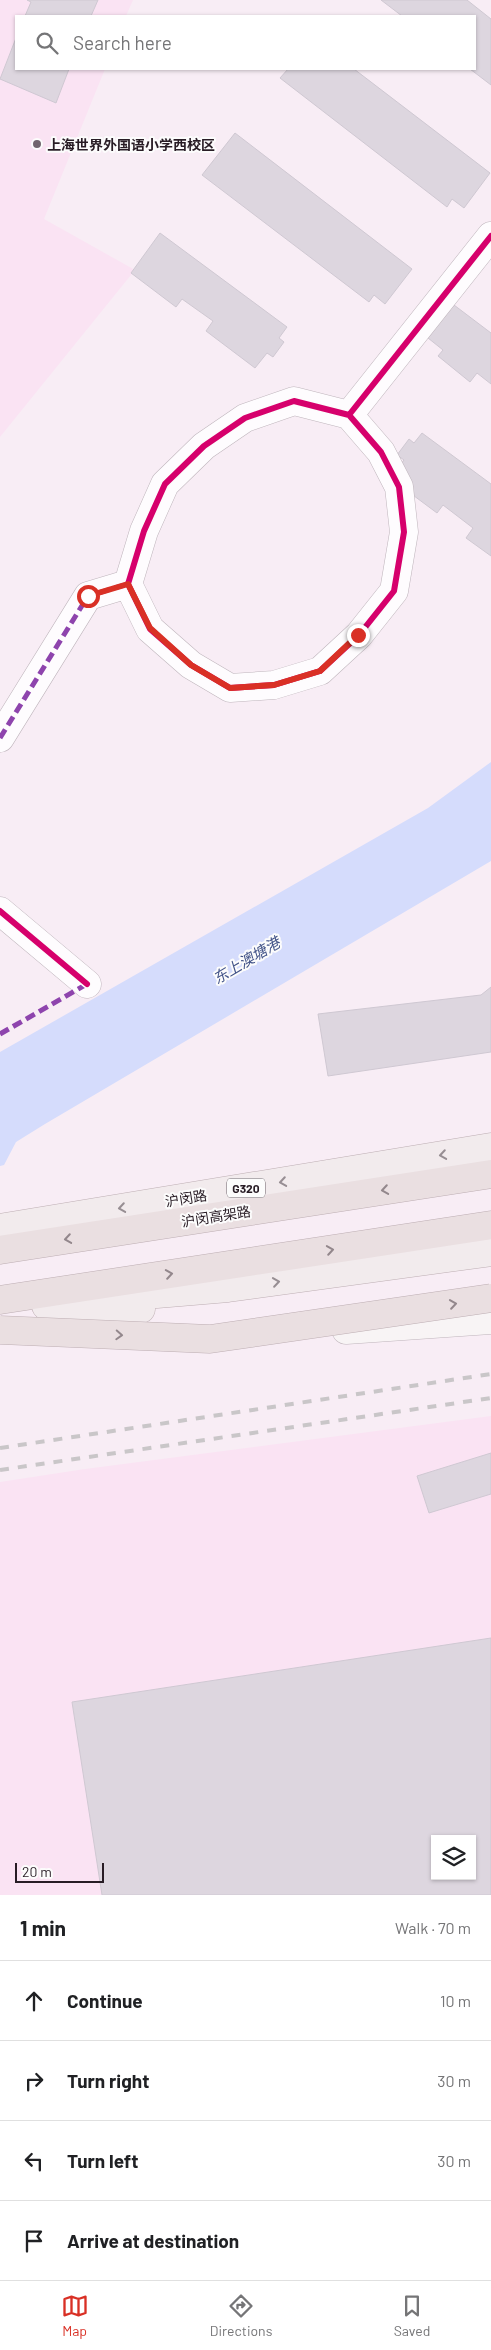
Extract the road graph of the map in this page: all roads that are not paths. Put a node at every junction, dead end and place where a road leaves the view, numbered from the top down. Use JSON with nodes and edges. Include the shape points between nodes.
{"nodes":[{"id":1,"x":491,"y":236,"type":"edge"},
{"id":2,"x":349,"y":415,"type":"junction"},
{"id":3,"x":128,"y":584,"type":"junction"},
{"id":4,"x":0,"y":738,"type":"edge"},
{"id":5,"x":0,"y":911,"type":"edge"},
{"id":6,"x":87,"y":984,"type":"dead end"},
{"id":7,"x":491,"y":1147,"type":"edge"},
{"id":8,"x":491,"y":1165,"type":"edge"},
{"id":9,"x":491,"y":1174,"type":"edge"},
{"id":10,"x":433,"y":1183,"type":"junction"},
{"id":11,"x":491,"y":1225,"type":"edge"},
{"id":12,"x":0,"y":1228,"type":"edge"},
{"id":13,"x":0,"y":1250,"type":"edge"},
{"id":14,"x":491,"y":1252,"type":"edge"},
{"id":15,"x":228,"y":1288,"type":"junction"},
{"id":16,"x":491,"y":1298,"type":"edge"},
{"id":17,"x":0,"y":1300,"type":"edge"},
{"id":18,"x":0,"y":1312,"type":"edge"},
{"id":19,"x":491,"y":1320,"type":"edge"},
{"id":20,"x":0,"y":1330,"type":"edge"},
{"id":21,"x":0,"y":1335,"type":"edge"},
{"id":22,"x":210,"y":1339,"type":"junction"}],
"edges":[{"from":1,"to":2,"type":"street"},
{"from":2,"to":3,"type":"street","via":[[294,401],[245,418],[204,446],[165,484],[144,531]]},
{"from":2,"to":3,"type":"street","via":[[381,452],[399,487],[404,532],[394,591],[358,635],[320,671],[274,685],[230,688],[191,665],[150,628]]},
{"from":3,"to":4,"type":"street","via":[[88,596]]},
{"from":5,"to":6,"type":"street"},
{"from":7,"to":12,"type":"main road","name":"沪闵路","number":"G320","one_way":true},
{"from":8,"to":10,"type":"highway"},
{"from":9,"to":10,"type":"highway","name":"沪闵高架路"},
{"from":10,"to":13,"type":"highway","name":"沪闵高架路","one_way":true},
{"from":17,"to":11,"type":"highway","one_way":true},
{"from":15,"to":14,"type":"main road","one_way":true},
{"from":15,"to":18,"type":"main road","via":[[109,1298]]},
{"from":15,"to":21,"type":"main road","via":[[92,1321]]},
{"from":22,"to":16,"type":"highway","one_way":true,"bridge":true},
{"from":19,"to":22,"type":"main road","bridge":true},
{"from":20,"to":22,"type":"highway","one_way":true,"bridge":true}]}
